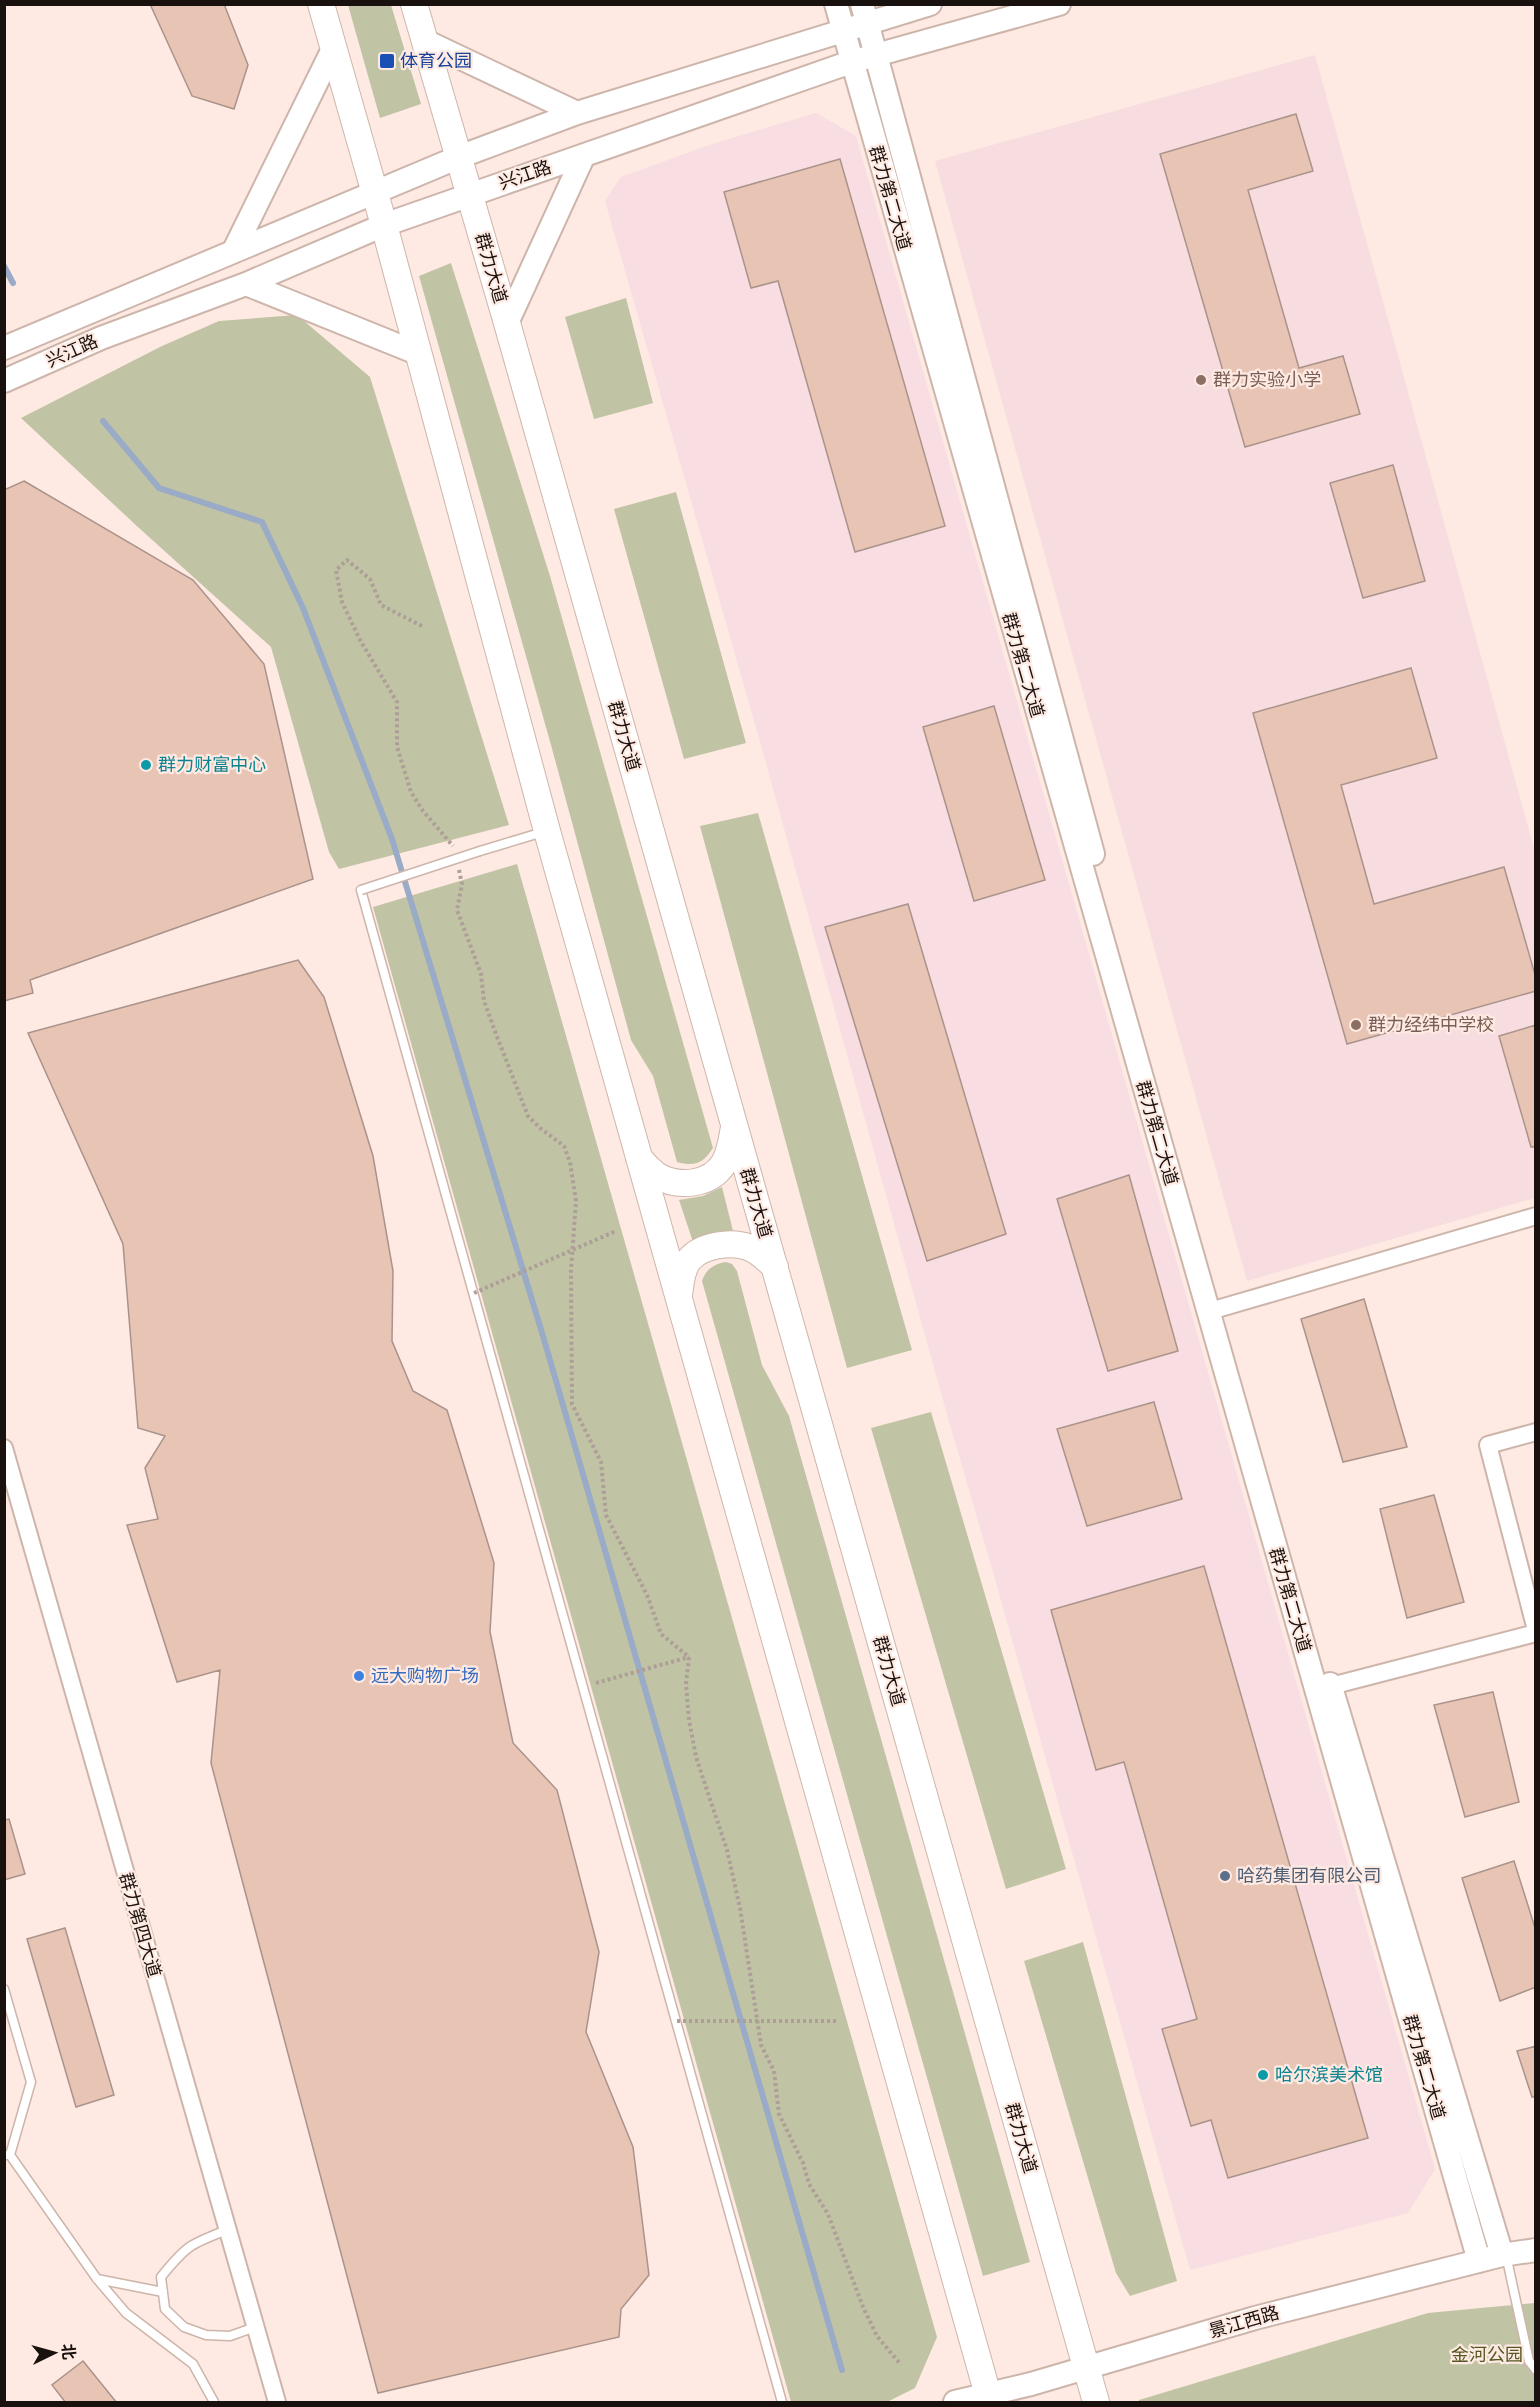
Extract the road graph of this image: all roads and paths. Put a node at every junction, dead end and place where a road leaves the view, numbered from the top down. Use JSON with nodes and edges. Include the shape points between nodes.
{"nodes":[{"id":1,"x":321,"y":4,"type":"edge"},
{"id":2,"x":414,"y":4,"type":"edge"},
{"id":3,"x":836,"y":4,"type":"edge"},
{"id":4,"x":930,"y":4,"type":"edge"},
{"id":5,"x":1059,"y":4,"type":"edge"},
{"id":6,"x":865,"y":13,"type":"edge"},
{"id":7,"x":844,"y":30,"type":"junction"},
{"id":8,"x":425,"y":41,"type":"junction"},
{"id":9,"x":333,"y":49,"type":"junction"},
{"id":10,"x":876,"y":57,"type":"junction"},
{"id":11,"x":851,"y":62,"type":"junction"},
{"id":12,"x":577,"y":113,"type":"junction"},
{"id":13,"x":584,"y":155,"type":"junction"},
{"id":14,"x":459,"y":157,"type":"junction"},
{"id":15,"x":375,"y":191,"type":"junction"},
{"id":16,"x":471,"y":195,"type":"junction"},
{"id":17,"x":384,"y":225,"type":"junction"},
{"id":18,"x":234,"y":250,"type":"junction"},
{"id":19,"x":246,"y":284,"type":"junction"},
{"id":20,"x":507,"y":323,"type":"junction"},
{"id":21,"x":4,"y":348,"type":"edge"},
{"id":22,"x":417,"y":353,"type":"junction"},
{"id":23,"x":4,"y":381,"type":"edge"},
{"id":24,"x":422,"y":626,"type":"dead end"},
{"id":25,"x":546,"y":831,"type":"junction"},
{"id":26,"x":455,"y":854,"type":"dead end"},
{"id":27,"x":457,"y":864,"type":"dead end"},
{"id":28,"x":735,"y":1126,"type":"junction"},
{"id":29,"x":639,"y":1158,"type":"junction"},
{"id":30,"x":1536,"y":1216,"type":"edge"},
{"id":31,"x":616,"y":1231,"type":"dead end"},
{"id":32,"x":775,"y":1267,"type":"junction"},
{"id":33,"x":474,"y":1293,"type":"junction"},
{"id":34,"x":679,"y":1300,"type":"junction"},
{"id":35,"x":1217,"y":1309,"type":"junction"},
{"id":36,"x":1536,"y":1432,"type":"edge"},
{"id":37,"x":4,"y":1448,"type":"edge"},
{"id":38,"x":1536,"y":1631,"type":"edge"},
{"id":39,"x":688,"y":1657,"type":"junction"},
{"id":40,"x":1331,"y":1686,"type":"junction"},
{"id":41,"x":584,"y":1687,"type":"junction"},
{"id":42,"x":4,"y":1989,"type":"edge"},
{"id":43,"x":677,"y":2021,"type":"junction"},
{"id":44,"x":839,"y":2021,"type":"dead end"},
{"id":45,"x":7,"y":2155,"type":"edge"},
{"id":46,"x":227,"y":2230,"type":"junction"},
{"id":47,"x":1536,"y":2250,"type":"edge"},
{"id":48,"x":1504,"y":2254,"type":"junction"},
{"id":49,"x":1479,"y":2261,"type":"junction"},
{"id":50,"x":97,"y":2280,"type":"junction"},
{"id":51,"x":163,"y":2292,"type":"junction"},
{"id":52,"x":255,"y":2327,"type":"junction"},
{"id":53,"x":900,"y":2365,"type":"dead end"},
{"id":54,"x":1087,"y":2368,"type":"junction"},
{"id":55,"x":1536,"y":2370,"type":"edge"},
{"id":56,"x":989,"y":2398,"type":"edge"},
{"id":57,"x":214,"y":2403,"type":"edge"},
{"id":58,"x":277,"y":2403,"type":"edge"},
{"id":59,"x":782,"y":2403,"type":"edge"},
{"id":60,"x":955,"y":2403,"type":"edge"},
{"id":61,"x":1096,"y":2403,"type":"edge"}],
"edges":[{"from":1,"to":9,"type":"main road"},
{"from":2,"to":8,"type":"main road","name":"群力大道"},
{"from":3,"to":7,"type":"main road","name":"群力第二大道"},
{"from":4,"to":6,"type":"main road","name":"兴江路"},
{"from":5,"to":10,"type":"main road","name":"兴江路"},
{"from":6,"to":7,"type":"main road","name":"兴江路"},
{"from":6,"to":10,"type":"main road","name":"群力第二大道"},
{"from":7,"to":11,"type":"main road","name":"群力第二大道"},
{"from":7,"to":12,"type":"main road","name":"兴江路"},
{"from":8,"to":12,"type":"main road"},
{"from":8,"to":14,"type":"main road","name":"群力大道"},
{"from":9,"to":15,"type":"main road"},
{"from":9,"to":18,"type":"main road"},
{"from":10,"to":11,"type":"main road","name":"兴江路"},
{"from":10,"to":35,"type":"main road","name":"群力第二大道"},
{"from":11,"to":13,"type":"main road","name":"兴江路"},
{"from":11,"to":49,"type":"main road","name":"群力第二大道"},
{"from":12,"to":14,"type":"main road","name":"兴江路"},
{"from":13,"to":16,"type":"main road","name":"兴江路"},
{"from":13,"to":20,"type":"main road"},
{"from":14,"to":15,"type":"main road","name":"兴江路"},
{"from":14,"to":16,"type":"main road","name":"群力大道"},
{"from":15,"to":17,"type":"main road"},
{"from":15,"to":18,"type":"main road","name":"兴江路"},
{"from":16,"to":17,"type":"main road","name":"兴江路"},
{"from":16,"to":20,"type":"main road","name":"群力大道"},
{"from":17,"to":19,"type":"main road","name":"兴江路"},
{"from":17,"to":22,"type":"main road"},
{"from":18,"to":21,"type":"main road","name":"兴江路"},
{"from":19,"to":22,"type":"main road"},
{"from":19,"to":23,"type":"main road","name":"兴江路","via":[[101,338]]},
{"from":20,"to":28,"type":"main road","name":"群力大道"},
{"from":22,"to":25,"type":"main road"},
{"from":24,"to":26,"type":"path","via":[[381,605],[370,579],[347,560],[336,570],[342,602],[397,702],[397,747],[411,792],[453,844]]},
{"from":25,"to":29,"type":"main road"},
{"from":25,"to":33,"type":"lane","bridge":true,"via":[[361,890]]},
{"from":27,"to":39,"type":"path","via":[[462,884],[457,910],[481,974],[484,1001],[496,1034],[528,1116],[564,1146],[570,1162],[576,1201],[571,1270],[572,1404],[601,1462],[606,1515],[647,1595],[661,1634]]},
{"from":28,"to":29,"type":"main road","via":[[725,1162],[708,1178],[680,1184],[668,1181]]},
{"from":28,"to":32,"type":"main road","name":"群力大道"},
{"from":29,"to":34,"type":"main road"},
{"from":30,"to":35,"type":"street"},
{"from":31,"to":33,"type":"path","bridge":true},
{"from":32,"to":34,"type":"main road","via":[[748,1247],[726,1245],[700,1250],[684,1269]]},
{"from":32,"to":54,"type":"main road","name":"群力大道"},
{"from":33,"to":41,"type":"lane"},
{"from":34,"to":56,"type":"main road"},
{"from":35,"to":40,"type":"main road","name":"群力第二大道"},
{"from":36,"to":38,"type":"street","via":[[1488,1445]]},
{"from":37,"to":46,"type":"street","name":"群力第四大道"},
{"from":38,"to":40,"type":"street"},
{"from":39,"to":41,"type":"path"},
{"from":39,"to":53,"type":"path","via":[[686,1684],[696,1757],[728,1850],[761,2045],[774,2071],[779,2114],[809,2184],[828,2214],[863,2307],[877,2336]]},
{"from":40,"to":48,"type":"main road","name":"群力第二大道"},
{"from":41,"to":43,"type":"lane"},
{"from":42,"to":45,"type":"lane","via":[[31,2082]]},
{"from":43,"to":44,"type":"path","bridge":true},
{"from":43,"to":59,"type":"lane"},
{"from":45,"to":50,"type":"lane"},
{"from":46,"to":51,"type":"lane","via":[[193,2243],[179,2255],[161,2277]]},
{"from":46,"to":52,"type":"street","name":"群力第四大道"},
{"from":47,"to":48,"type":"main road","name":"景江西路"},
{"from":48,"to":49,"type":"main road","name":"景江西路"},
{"from":48,"to":55,"type":"lane","via":[[1529,2361]]},
{"from":49,"to":54,"type":"main road","name":"景江西路","via":[[1255,2318]]},
{"from":50,"to":51,"type":"lane"},
{"from":50,"to":57,"type":"lane","via":[[126,2313],[193,2364]]},
{"from":51,"to":52,"type":"lane","via":[[165,2309],[183,2327],[230,2336]]},
{"from":52,"to":58,"type":"street","name":"群力第四大道"},
{"from":54,"to":56,"type":"main road","name":"景江西路"},
{"from":54,"to":61,"type":"main road","name":"群力大道"},
{"from":56,"to":60,"type":"main road","name":"景江西路"}]}
